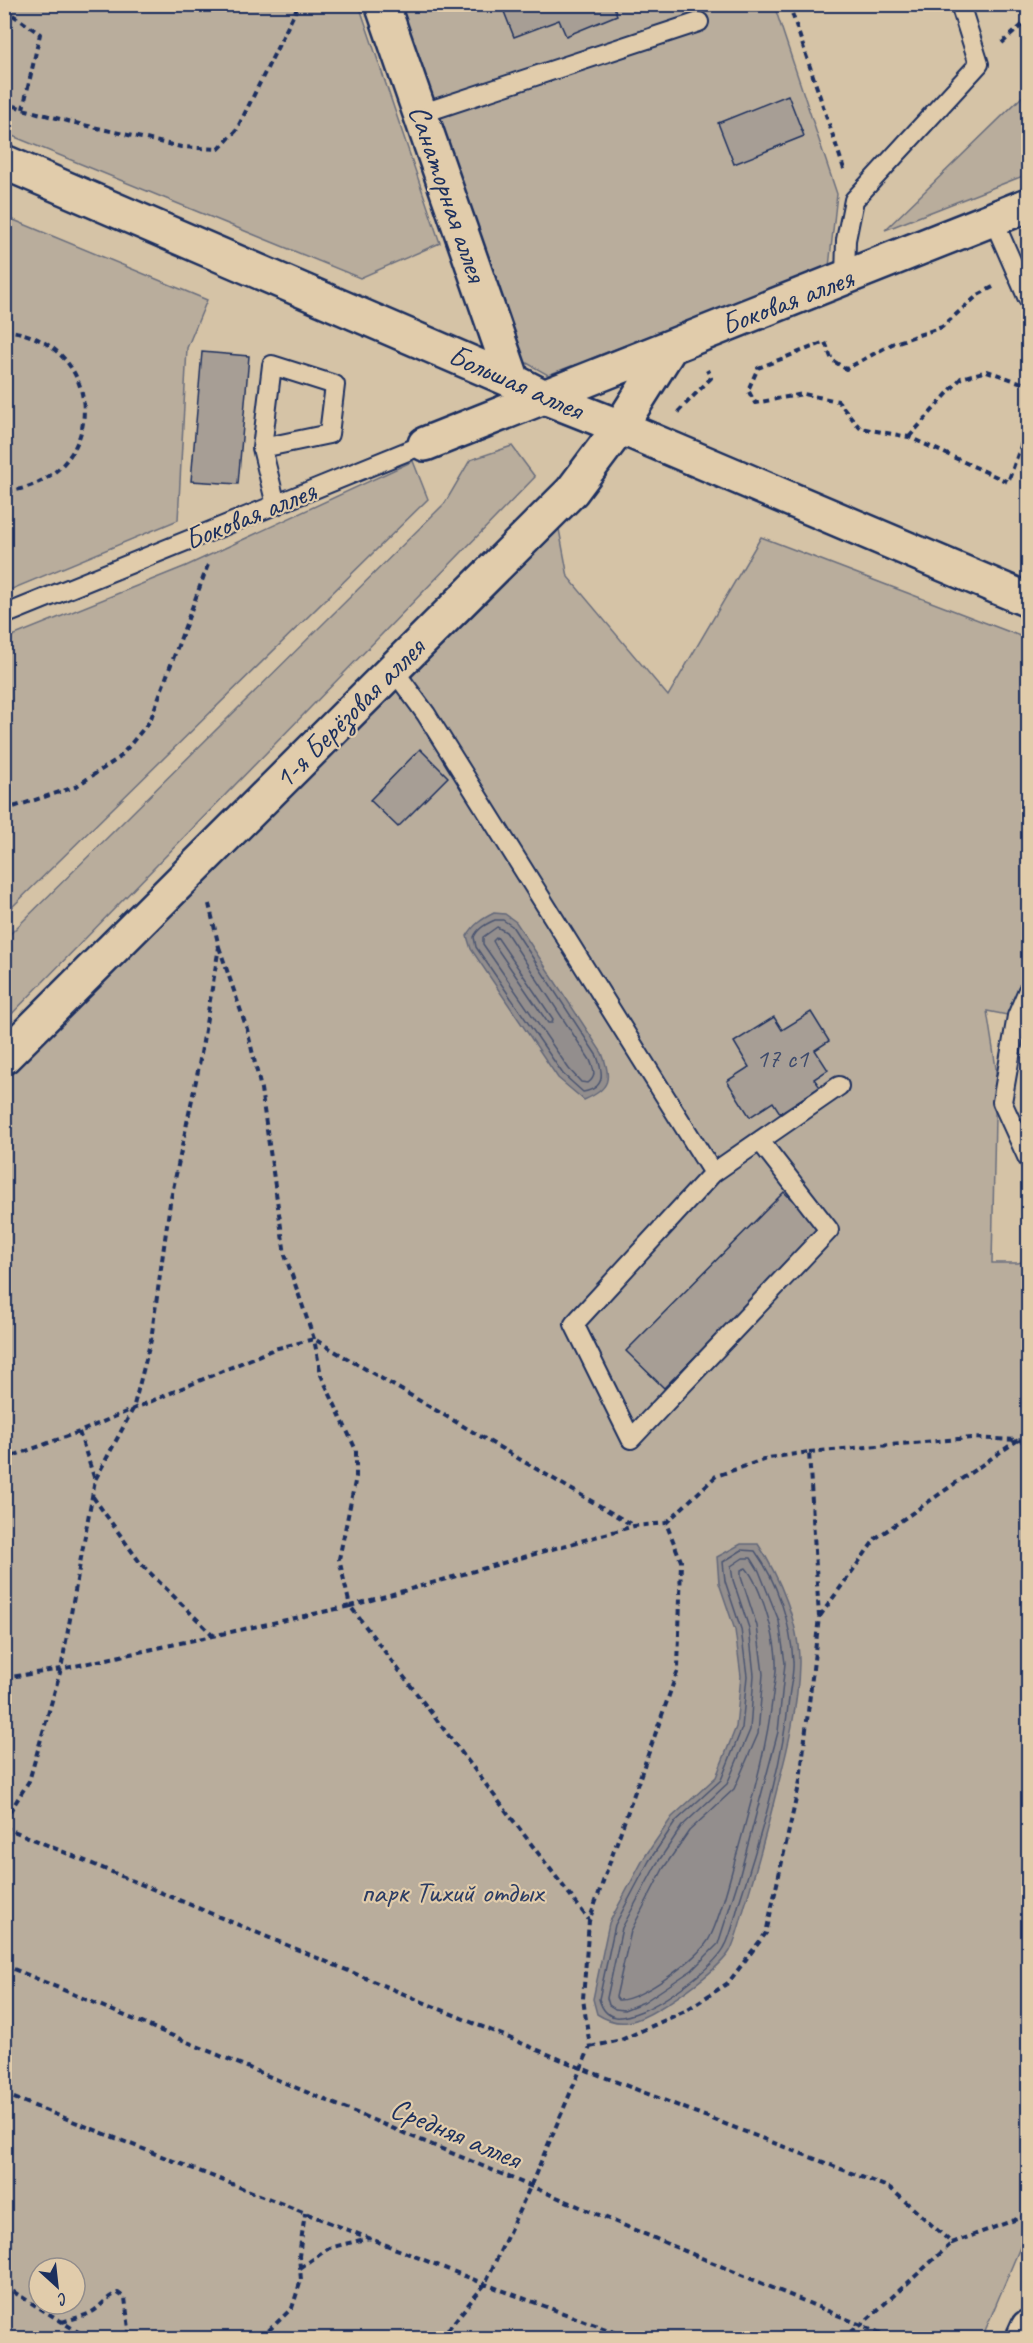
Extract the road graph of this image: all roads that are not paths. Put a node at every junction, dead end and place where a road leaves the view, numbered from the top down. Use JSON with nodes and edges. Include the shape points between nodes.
{"nodes":[{"id":1,"x":382,"y":4,"type":"edge"},
{"id":2,"x":960,"y":4,"type":"edge"},
{"id":3,"x":699,"y":22,"type":"dead end"},
{"id":4,"x":420,"y":114,"type":"junction"},
{"id":5,"x":4,"y":162,"type":"edge"},
{"id":6,"x":1029,"y":205,"type":"edge"},
{"id":7,"x":993,"y":219,"type":"junction"},
{"id":8,"x":846,"y":279,"type":"junction"},
{"id":9,"x":1029,"y":299,"type":"edge"},
{"id":10,"x":670,"y":348,"type":"junction"},
{"id":11,"x":513,"y":381,"type":"junction"},
{"id":12,"x":544,"y":397,"type":"junction"},
{"id":13,"x":497,"y":416,"type":"junction"},
{"id":14,"x":620,"y":427,"type":"junction"},
{"id":15,"x":425,"y":444,"type":"joint"},
{"id":16,"x":262,"y":448,"type":"junction"},
{"id":17,"x":276,"y":505,"type":"junction"},
{"id":18,"x":1029,"y":600,"type":"edge"},
{"id":19,"x":4,"y":615,"type":"edge"},
{"id":20,"x":393,"y":669,"type":"junction"},
{"id":21,"x":1029,"y":990,"type":"edge"},
{"id":22,"x":4,"y":1058,"type":"edge"},
{"id":23,"x":839,"y":1086,"type":"dead end"},
{"id":24,"x":760,"y":1141,"type":"junction"},
{"id":25,"x":1029,"y":1159,"type":"edge"},
{"id":26,"x":713,"y":1173,"type":"junction"},
{"id":27,"x":1029,"y":2327,"type":"edge"},
{"id":28,"x":1023,"y":2338,"type":"edge"}],
"edges":[{"from":1,"to":4,"type":"street","name":"Санаторная аллея"},
{"from":2,"to":8,"type":"lane","via":[[979,64],[854,200],[846,240]]},
{"from":3,"to":4,"type":"lane"},
{"from":4,"to":11,"type":"street","name":"Санаторная аллея"},
{"from":5,"to":11,"type":"street","name":"Большая аллея"},
{"from":6,"to":7,"type":"street","name":"Боковая аллея"},
{"from":7,"to":8,"type":"street","name":"Боковая аллея"},
{"from":7,"to":9,"type":"lane"},
{"from":8,"to":10,"type":"street","name":"Боковая аллея"},
{"from":10,"to":12,"type":"street","name":"Боковая аллея"},
{"from":10,"to":14,"type":"street","name":"1-я Берёзовая аллея"},
{"from":11,"to":12,"type":"street","name":"Большая аллея"},
{"from":11,"to":13,"type":"street"},
{"from":12,"to":13,"type":"street","name":"Боковая аллея"},
{"from":12,"to":14,"type":"street","name":"Большая аллея"},
{"from":13,"to":15,"type":"street","name":"Боковая аллея"},
{"from":14,"to":18,"type":"street","name":"Большая аллея"},
{"from":14,"to":20,"type":"street","name":"1-я Берёзовая аллея","via":[[572,491]]},
{"from":15,"to":17,"type":"lane","name":"Боковая аллея"},
{"from":16,"to":16,"type":"lane","via":[[272,365],[335,385],[329,434]]},
{"from":16,"to":17,"type":"lane"},
{"from":17,"to":19,"type":"lane","name":"Боковая аллея"},
{"from":20,"to":22,"type":"street","name":"1-я Берёзовая аллея"},
{"from":20,"to":26,"type":"lane","via":[[426,714]]},
{"from":21,"to":25,"type":"lane","via":[[1017,1016],[1002,1102]]},
{"from":23,"to":24,"type":"lane"},
{"from":24,"to":26,"type":"lane"},
{"from":24,"to":26,"type":"lane","via":[[829,1230],[631,1439],[574,1324]]},
{"from":27,"to":28,"type":"street"}]}
